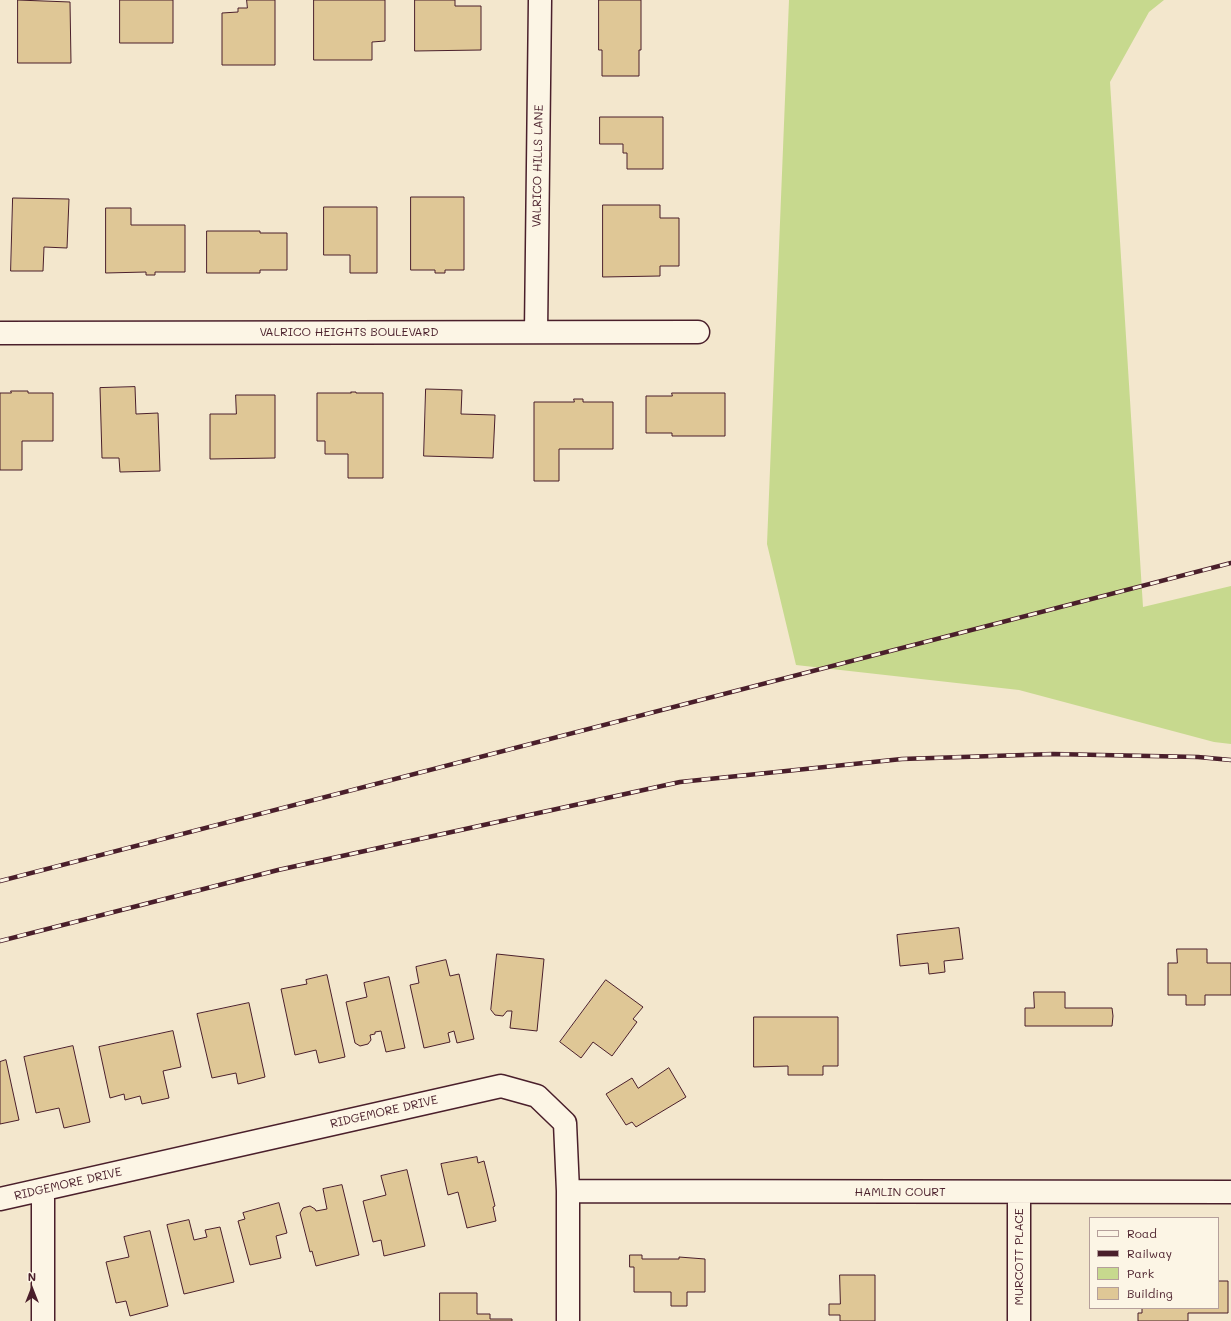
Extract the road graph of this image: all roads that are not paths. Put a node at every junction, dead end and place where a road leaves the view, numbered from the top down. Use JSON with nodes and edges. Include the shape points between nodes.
{"nodes":[{"id":1,"x":540,"y":0,"type":"edge"},
{"id":2,"x":536,"y":332,"type":"junction"},
{"id":3,"x":698,"y":332,"type":"dead end"},
{"id":4,"x":0,"y":333,"type":"edge"},
{"id":5,"x":43,"y":1190,"type":"junction"},
{"id":6,"x":568,"y":1192,"type":"junction"},
{"id":7,"x":1019,"y":1192,"type":"junction"},
{"id":8,"x":1231,"y":1192,"type":"edge"},
{"id":9,"x":0,"y":1199,"type":"edge"},
{"id":10,"x":43,"y":1321,"type":"edge"},
{"id":11,"x":568,"y":1321,"type":"edge"},
{"id":12,"x":1019,"y":1321,"type":"edge"}],
"edges":[{"from":1,"to":2,"type":"street","name":"VALRICO HILLS LANE"},
{"from":2,"to":3,"type":"street","name":"VALRICO HEIGHTS BOULEVARD"},
{"from":2,"to":4,"type":"street","name":"VALRICO HEIGHTS BOULEVARD"},
{"from":5,"to":6,"type":"street","name":"RIDGEMORE DRIVE","via":[[500,1086],[537,1096],[565,1123]]},
{"from":5,"to":9,"type":"street","name":"RIDGEMORE DRIVE"},
{"from":5,"to":10,"type":"street"},
{"from":6,"to":7,"type":"street","name":"HAMLIN COURT"},
{"from":6,"to":11,"type":"street","name":"RIDGEMORE DRIVE"},
{"from":7,"to":8,"type":"street","name":"HAMLIN COURT"},
{"from":7,"to":12,"type":"street","name":"MURCOTT PLACE"}]}
